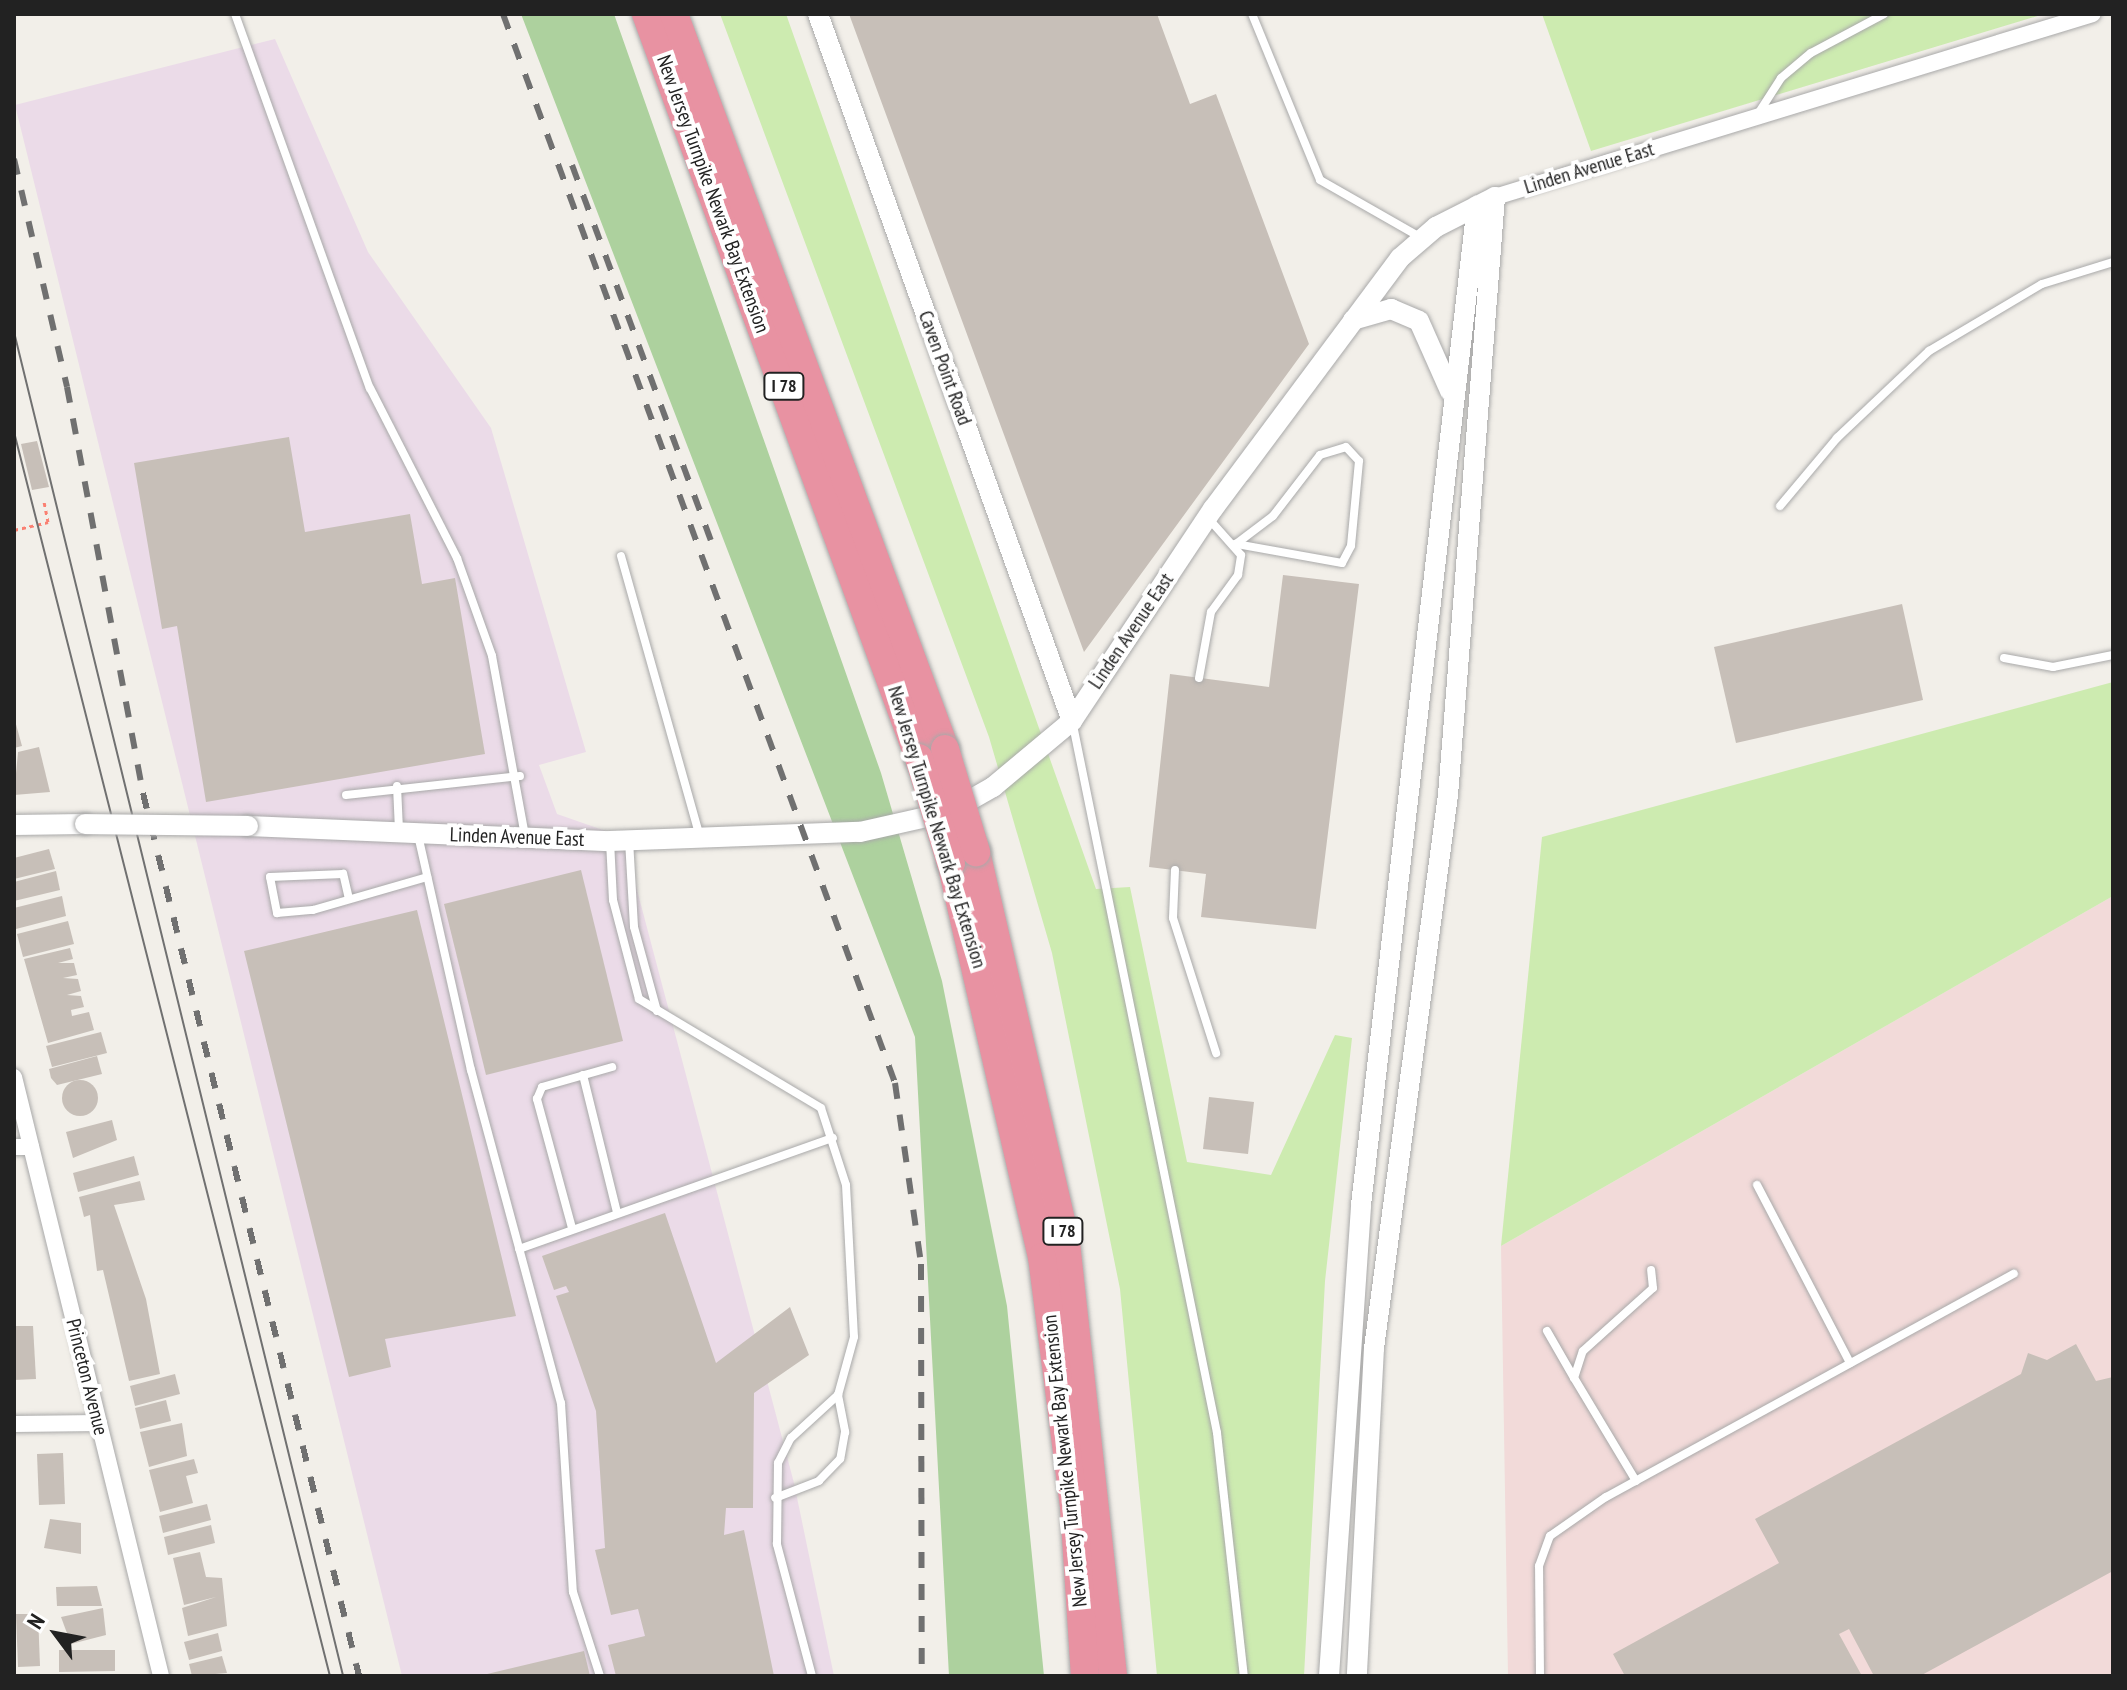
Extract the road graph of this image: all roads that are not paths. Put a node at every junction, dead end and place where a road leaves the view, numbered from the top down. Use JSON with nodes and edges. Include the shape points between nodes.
{"nodes":[{"id":1,"x":235,"y":14,"type":"edge"},
{"id":2,"x":646,"y":14,"type":"edge"},
{"id":3,"x":674,"y":14,"type":"edge"},
{"id":4,"x":818,"y":14,"type":"edge"},
{"id":5,"x":1252,"y":14,"type":"edge"},
{"id":6,"x":1884,"y":14,"type":"edge"},
{"id":7,"x":2093,"y":14,"type":"edge"},
{"id":8,"x":1755,"y":118,"type":"junction"},
{"id":9,"x":1486,"y":201,"type":"junction"},
{"id":10,"x":1421,"y":238,"type":"junction"},
{"id":11,"x":2113,"y":262,"type":"edge"},
{"id":12,"x":1353,"y":320,"type":"junction"},
{"id":13,"x":1453,"y":397,"type":"junction"},
{"id":14,"x":1780,"y":506,"type":"dead end"},
{"id":15,"x":1207,"y":517,"type":"junction"},
{"id":16,"x":1236,"y":544,"type":"junction"},
{"id":17,"x":621,"y":556,"type":"dead end"},
{"id":18,"x":2113,"y":655,"type":"edge"},
{"id":19,"x":2004,"y":658,"type":"dead end"},
{"id":20,"x":1199,"y":678,"type":"dead end"},
{"id":21,"x":1072,"y":721,"type":"junction"},
{"id":22,"x":932,"y":753,"type":"junction"},
{"id":23,"x":520,"y":776,"type":"junction"},
{"id":24,"x":397,"y":786,"type":"junction"},
{"id":25,"x":346,"y":795,"type":"dead end"},
{"id":26,"x":14,"y":825,"type":"edge"},
{"id":27,"x":409,"y":834,"type":"junction"},
{"id":28,"x":526,"y":837,"type":"junction"},
{"id":29,"x":701,"y":838,"type":"junction"},
{"id":30,"x":620,"y":840,"type":"junction"},
{"id":31,"x":1175,"y":870,"type":"dead end"},
{"id":32,"x":427,"y":877,"type":"junction"},
{"id":33,"x":349,"y":899,"type":"junction"},
{"id":34,"x":657,"y":1012,"type":"junction"},
{"id":35,"x":1216,"y":1053,"type":"dead end"},
{"id":36,"x":612,"y":1067,"type":"dead end"},
{"id":37,"x":583,"y":1075,"type":"junction"},
{"id":38,"x":14,"y":1077,"type":"edge"},
{"id":39,"x":833,"y":1138,"type":"junction"},
{"id":40,"x":22,"y":1147,"type":"edge"},
{"id":41,"x":1757,"y":1185,"type":"dead end"},
{"id":42,"x":617,"y":1212,"type":"junction"},
{"id":43,"x":572,"y":1228,"type":"junction"},
{"id":44,"x":519,"y":1249,"type":"junction"},
{"id":45,"x":1651,"y":1270,"type":"dead end"},
{"id":46,"x":2014,"y":1274,"type":"dead end"},
{"id":47,"x":1547,"y":1331,"type":"dead end"},
{"id":48,"x":1850,"y":1363,"type":"junction"},
{"id":49,"x":1574,"y":1378,"type":"junction"},
{"id":50,"x":838,"y":1395,"type":"junction"},
{"id":51,"x":99,"y":1423,"type":"junction"},
{"id":52,"x":14,"y":1424,"type":"edge"},
{"id":53,"x":1636,"y":1481,"type":"junction"},
{"id":54,"x":775,"y":1498,"type":"junction"},
{"id":55,"x":1096,"y":1619,"type":"junction"},
{"id":56,"x":161,"y":1676,"type":"edge"},
{"id":57,"x":600,"y":1676,"type":"edge"},
{"id":58,"x":812,"y":1676,"type":"edge"},
{"id":59,"x":1085,"y":1676,"type":"edge"},
{"id":60,"x":1113,"y":1676,"type":"edge"},
{"id":61,"x":1244,"y":1676,"type":"edge"},
{"id":62,"x":1329,"y":1676,"type":"edge"},
{"id":63,"x":1357,"y":1676,"type":"edge"},
{"id":64,"x":1540,"y":1676,"type":"edge"}],
"edges":[{"from":1,"to":23,"type":"lane","via":[[370,388],[457,558],[492,656]]},
{"from":2,"to":22,"type":"highway","name":"New Jersey Turnpike Newark Bay Extension","number":"I 78"},
{"from":3,"to":22,"type":"highway","name":"New Jersey Turnpike Newark Bay Extension","number":"I 78"},
{"from":4,"to":21,"type":"street","name":"Caven Point Road"},
{"from":5,"to":10,"type":"lane","via":[[1320,180]]},
{"from":6,"to":8,"type":"lane","via":[[1801,61],[1758,105]]},
{"from":7,"to":8,"type":"street","name":"Linden Avenue East"},
{"from":8,"to":9,"type":"street","name":"Linden Avenue East"},
{"from":9,"to":10,"type":"street","name":"Linden Avenue East"},
{"from":9,"to":13,"type":"street"},
{"from":9,"to":63,"type":"street","via":[[1448,795],[1374,1348]]},
{"from":10,"to":12,"type":"street","name":"Linden Avenue East"},
{"from":11,"to":14,"type":"lane","via":[[2042,284],[1929,351],[1837,438]]},
{"from":12,"to":13,"type":"street","via":[[1391,309],[1419,321]]},
{"from":12,"to":15,"type":"street","name":"Linden Avenue East"},
{"from":13,"to":62,"type":"street","via":[[1361,1205]]},
{"from":15,"to":16,"type":"lane"},
{"from":15,"to":21,"type":"street","name":"Linden Avenue East"},
{"from":16,"to":16,"type":"lane","via":[[1342,563],[1351,546],[1355,454],[1327,448],[1273,516]]},
{"from":16,"to":20,"type":"lane","via":[[1238,575],[1211,612]]},
{"from":17,"to":29,"type":"lane"},
{"from":18,"to":19,"type":"lane","via":[[2053,667]]},
{"from":21,"to":29,"type":"street","name":"Linden Avenue East","via":[[993,787],[949,812],[860,832]]},
{"from":21,"to":61,"type":"lane","via":[[1217,1433]]},
{"from":22,"to":55,"type":"highway","name":"New Jersey Turnpike Newark Bay Extension","number":"I 78","bridge":true,"via":[[1066,1243]]},
{"from":23,"to":24,"type":"lane"},
{"from":23,"to":28,"type":"lane"},
{"from":24,"to":25,"type":"lane"},
{"from":24,"to":27,"type":"lane"},
{"from":26,"to":27,"type":"street","name":"Linden Avenue East","bridge":true,"via":[[248,826]]},
{"from":27,"to":28,"type":"street","name":"Linden Avenue East"},
{"from":27,"to":32,"type":"lane"},
{"from":28,"to":30,"type":"street","name":"Linden Avenue East"},
{"from":29,"to":30,"type":"street","name":"Linden Avenue East"},
{"from":30,"to":34,"type":"lane","via":[[634,927]]},
{"from":30,"to":34,"type":"lane","via":[[613,900],[629,975],[639,999]]},
{"from":31,"to":35,"type":"lane","via":[[1173,918]]},
{"from":32,"to":33,"type":"lane"},
{"from":32,"to":44,"type":"lane"},
{"from":33,"to":33,"type":"lane","via":[[277,913],[270,877],[343,874]]},
{"from":34,"to":39,"type":"lane","via":[[821,1108]]},
{"from":36,"to":37,"type":"lane"},
{"from":37,"to":42,"type":"lane"},
{"from":37,"to":43,"type":"lane","via":[[542,1087],[537,1099]]},
{"from":38,"to":40,"type":"street","name":"Princeton Avenue"},
{"from":39,"to":42,"type":"lane"},
{"from":39,"to":50,"type":"lane","via":[[846,1185],[854,1323]]},
{"from":40,"to":51,"type":"street","name":"Princeton Avenue"},
{"from":41,"to":48,"type":"lane"},
{"from":42,"to":43,"type":"lane"},
{"from":43,"to":44,"type":"lane"},
{"from":44,"to":57,"type":"lane","via":[[561,1403],[573,1592]]},
{"from":45,"to":49,"type":"lane","via":[[1653,1288],[1583,1351]]},
{"from":46,"to":48,"type":"lane"},
{"from":47,"to":49,"type":"lane"},
{"from":48,"to":53,"type":"lane"},
{"from":49,"to":53,"type":"lane"},
{"from":50,"to":54,"type":"lane","via":[[791,1438],[778,1463]]},
{"from":50,"to":54,"type":"lane","via":[[845,1432],[840,1459],[819,1481]]},
{"from":51,"to":52,"type":"street"},
{"from":51,"to":56,"type":"street","name":"Princeton Avenue"},
{"from":53,"to":64,"type":"lane","via":[[1550,1536],[1539,1566]]},
{"from":54,"to":58,"type":"lane","via":[[777,1544]]},
{"from":55,"to":59,"type":"highway","name":"New Jersey Turnpike Newark Bay Extension","number":"I 78"},
{"from":55,"to":60,"type":"highway","name":"New Jersey Turnpike Newark Bay Extension","number":"I 78"}]}
